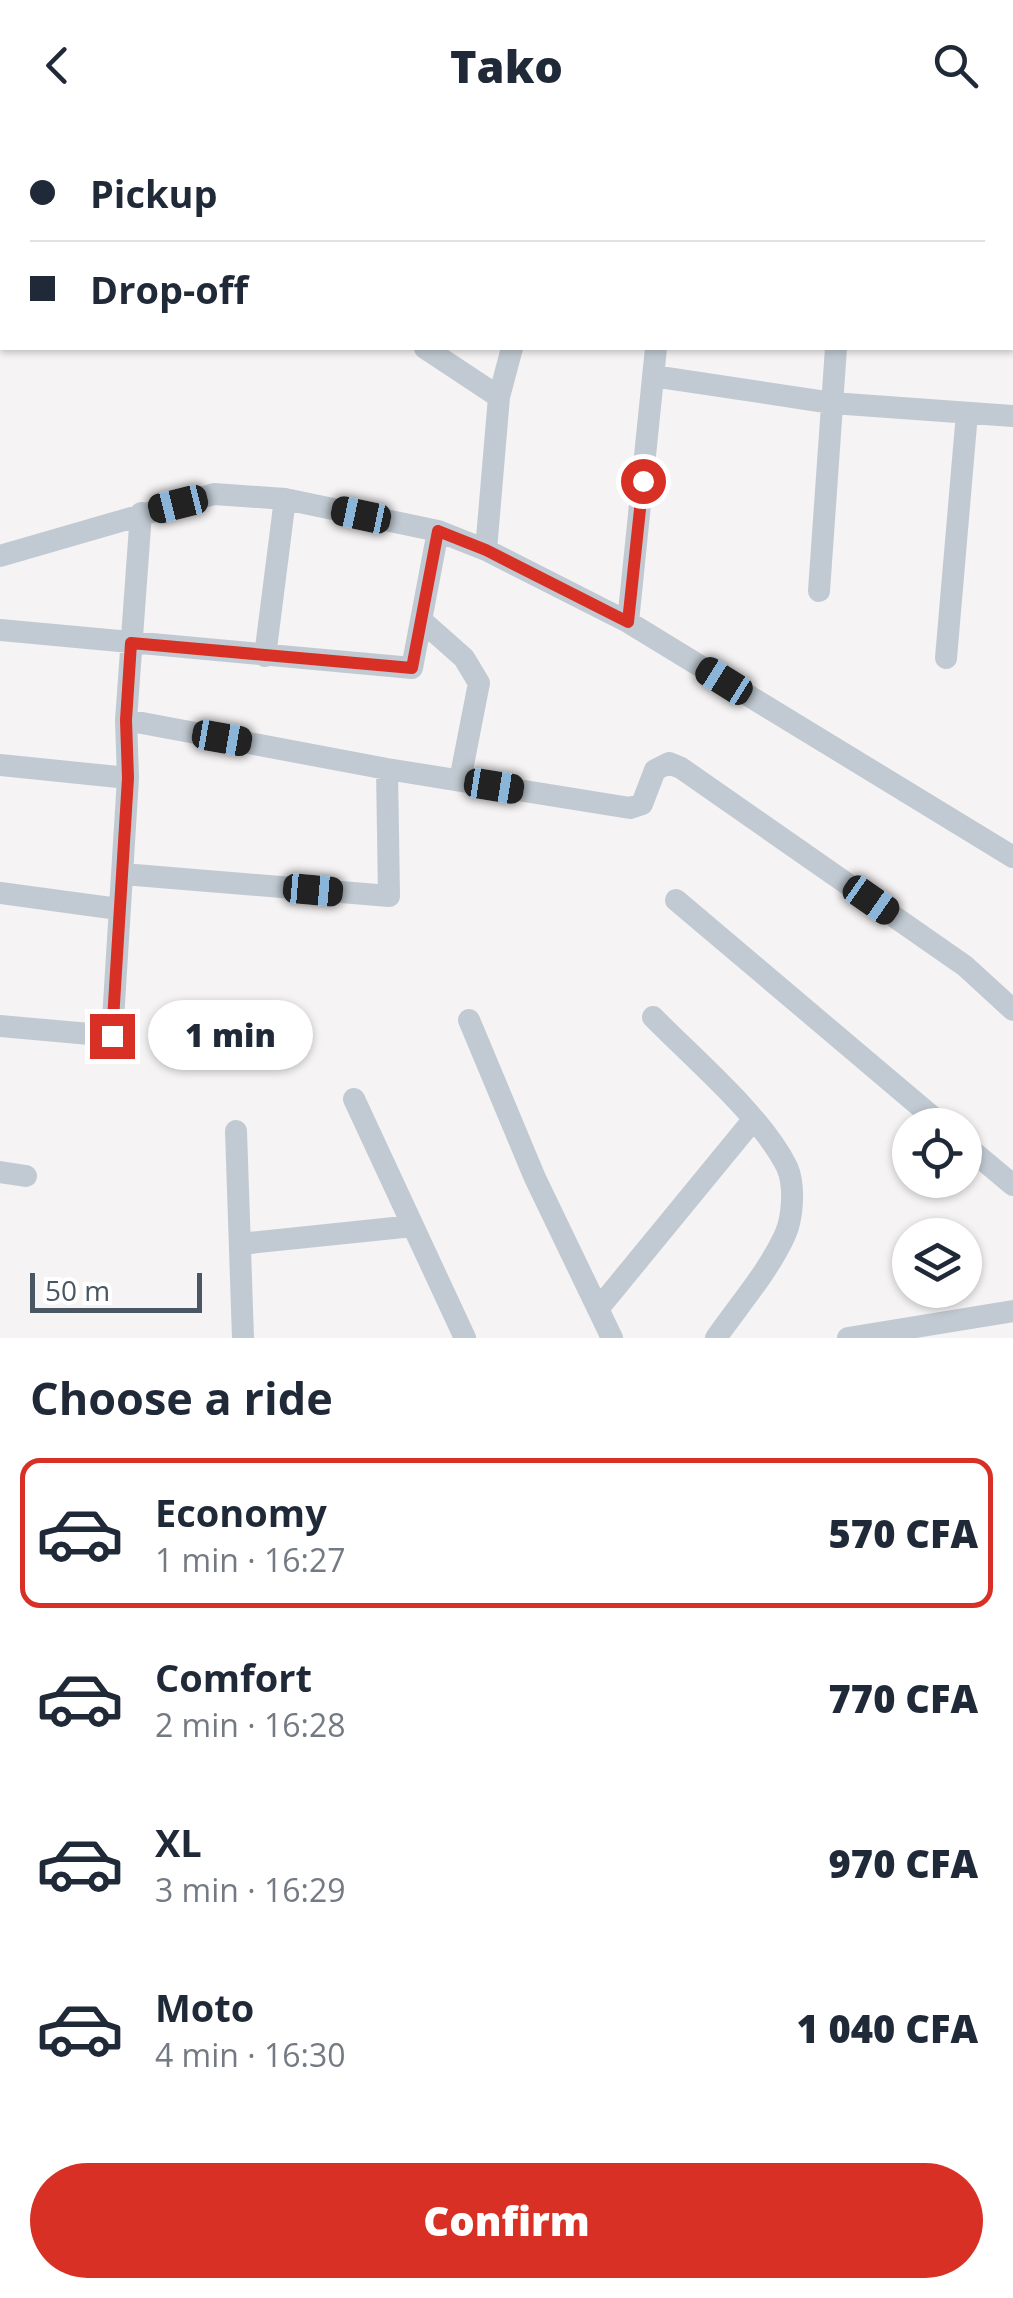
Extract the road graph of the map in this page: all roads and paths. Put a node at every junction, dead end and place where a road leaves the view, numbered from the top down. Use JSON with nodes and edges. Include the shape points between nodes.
{"nodes":[{"id":1,"x":903,"y":130,"type":"edge"},
{"id":2,"x":911,"y":130,"type":"edge"},
{"id":3,"x":428,"y":350,"type":"edge"},
{"id":4,"x":511,"y":350,"type":"edge"},
{"id":5,"x":656,"y":350,"type":"edge"},
{"id":6,"x":836,"y":350,"type":"edge"},
{"id":7,"x":653,"y":376,"type":"junction"},
{"id":8,"x":499,"y":398,"type":"junction"},
{"id":9,"x":832,"y":404,"type":"junction"},
{"id":10,"x":967,"y":413,"type":"junction"},
{"id":11,"x":1013,"y":416,"type":"edge"},
{"id":12,"x":285,"y":499,"type":"junction"},
{"id":13,"x":141,"y":513,"type":"junction"},
{"id":14,"x":438,"y":531,"type":"junction"},
{"id":15,"x":486,"y":550,"type":"junction"},
{"id":16,"x":0,"y":556,"type":"edge"},
{"id":17,"x":819,"y":590,"type":"dead end"},
{"id":18,"x":421,"y":620,"type":"junction"},
{"id":19,"x":628,"y":622,"type":"junction"},
{"id":20,"x":0,"y":630,"type":"edge"},
{"id":21,"x":131,"y":643,"type":"junction"},
{"id":22,"x":266,"y":656,"type":"junction"},
{"id":23,"x":946,"y":658,"type":"dead end"},
{"id":24,"x":126,"y":720,"type":"junction"},
{"id":25,"x":0,"y":765,"type":"edge"},
{"id":26,"x":386,"y":769,"type":"junction"},
{"id":27,"x":128,"y":778,"type":"junction"},
{"id":28,"x":460,"y":780,"type":"junction"},
{"id":29,"x":1013,"y":857,"type":"edge"},
{"id":30,"x":123,"y":874,"type":"junction"},
{"id":31,"x":0,"y":893,"type":"edge"},
{"id":32,"x":676,"y":900,"type":"dead end"},
{"id":33,"x":118,"y":909,"type":"junction"},
{"id":34,"x":1013,"y":1010,"type":"edge"},
{"id":35,"x":653,"y":1017,"type":"dead end"},
{"id":36,"x":469,"y":1020,"type":"dead end"},
{"id":37,"x":0,"y":1026,"type":"edge"},
{"id":38,"x":354,"y":1098,"type":"dead end"},
{"id":39,"x":922,"y":1108,"type":"edge"},
{"id":40,"x":753,"y":1120,"type":"junction"},
{"id":41,"x":236,"y":1132,"type":"dead end"},
{"id":42,"x":982,"y":1159,"type":"edge"},
{"id":43,"x":0,"y":1172,"type":"edge"},
{"id":44,"x":26,"y":1176,"type":"dead end"},
{"id":45,"x":1013,"y":1185,"type":"edge"},
{"id":46,"x":413,"y":1226,"type":"junction"},
{"id":47,"x":240,"y":1244,"type":"junction"},
{"id":48,"x":598,"y":1309,"type":"junction"},
{"id":49,"x":1013,"y":1311,"type":"edge"},
{"id":50,"x":950,"y":1330,"type":"edge"},
{"id":51,"x":455,"y":1335,"type":"edge"},
{"id":52,"x":243,"y":1338,"type":"edge"},
{"id":53,"x":612,"y":1338,"type":"edge"},
{"id":54,"x":716,"y":1338,"type":"edge"},
{"id":55,"x":848,"y":1338,"type":"edge"}],
"edges":[{"from":1,"to":2,"type":"street"},
{"from":3,"to":8,"type":"street"},
{"from":4,"to":8,"type":"street"},
{"from":5,"to":7,"type":"street"},
{"from":6,"to":9,"type":"street"},
{"from":7,"to":9,"type":"street"},
{"from":7,"to":19,"type":"street"},
{"from":8,"to":15,"type":"street"},
{"from":9,"to":10,"type":"street"},
{"from":9,"to":17,"type":"street"},
{"from":10,"to":11,"type":"street"},
{"from":10,"to":23,"type":"street"},
{"from":12,"to":13,"type":"street","via":[[214,494]]},
{"from":12,"to":14,"type":"street"},
{"from":12,"to":22,"type":"street"},
{"from":13,"to":16,"type":"street"},
{"from":13,"to":21,"type":"street"},
{"from":14,"to":15,"type":"street"},
{"from":14,"to":18,"type":"street"},
{"from":15,"to":19,"type":"street"},
{"from":18,"to":22,"type":"street","via":[[412,668]]},
{"from":18,"to":28,"type":"street","via":[[464,658],[479,683]]},
{"from":19,"to":29,"type":"street"},
{"from":20,"to":21,"type":"street"},
{"from":21,"to":22,"type":"street"},
{"from":21,"to":24,"type":"street"},
{"from":24,"to":26,"type":"street"},
{"from":24,"to":27,"type":"street"},
{"from":25,"to":27,"type":"street"},
{"from":26,"to":28,"type":"street"},
{"from":26,"to":30,"type":"street","via":[[389,896]]},
{"from":27,"to":30,"type":"street"},
{"from":28,"to":34,"type":"street","via":[[630,808],[647,798],[660,766],[681,768],[965,966]]},
{"from":30,"to":33,"type":"street"},
{"from":31,"to":33,"type":"street"},
{"from":32,"to":39,"type":"street"},
{"from":33,"to":37,"type":"street","via":[[112,1036]]},
{"from":35,"to":40,"type":"street"},
{"from":36,"to":48,"type":"street"},
{"from":38,"to":46,"type":"street"},
{"from":40,"to":48,"type":"street"},
{"from":40,"to":54,"type":"street","via":[[788,1169],[792,1207],[773,1258]]},
{"from":41,"to":47,"type":"street"},
{"from":42,"to":45,"type":"street"},
{"from":43,"to":44,"type":"street"},
{"from":46,"to":47,"type":"street"},
{"from":46,"to":51,"type":"street"},
{"from":47,"to":52,"type":"street"},
{"from":48,"to":53,"type":"street"},
{"from":49,"to":50,"type":"street"},
{"from":50,"to":55,"type":"street"}]}
